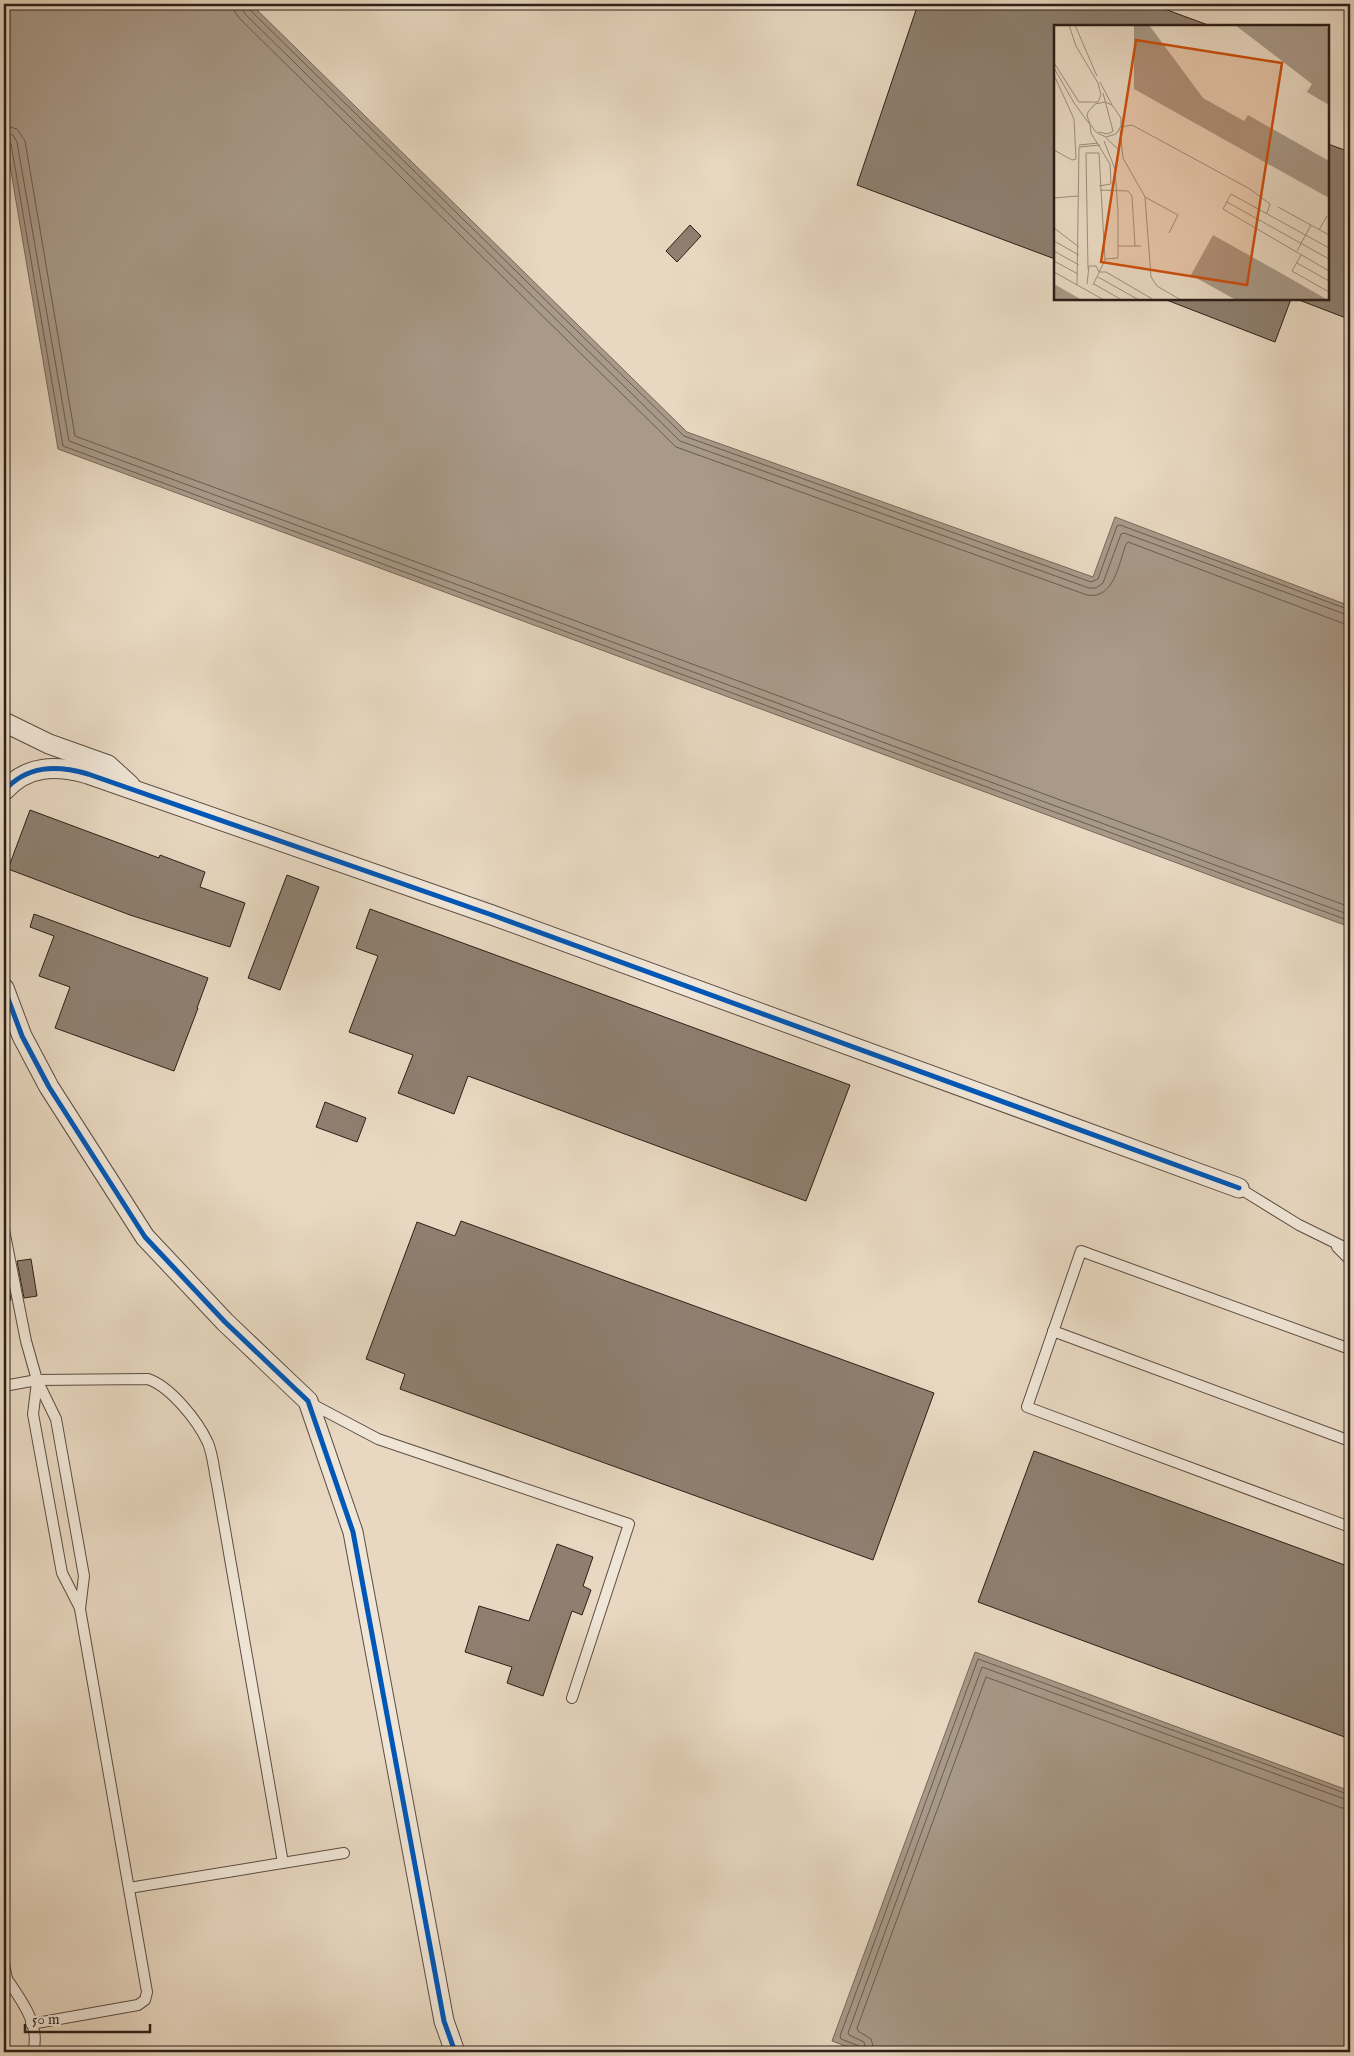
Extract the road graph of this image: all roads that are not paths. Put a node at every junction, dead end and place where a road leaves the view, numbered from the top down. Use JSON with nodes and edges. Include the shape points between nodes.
{"nodes":[{"id":1,"x":4,"y":722,"type":"edge"},
{"id":2,"x":4,"y":792,"type":"edge"},
{"id":3,"x":138,"y":792,"type":"junction"},
{"id":4,"x":4,"y":988,"type":"edge"},
{"id":5,"x":4,"y":1020,"type":"edge"},
{"id":6,"x":22,"y":1036,"type":"junction"},
{"id":7,"x":1239,"y":1188,"type":"joint"},
{"id":8,"x":4,"y":1230,"type":"edge"},
{"id":9,"x":1335,"y":1244,"type":"junction"},
{"id":10,"x":1350,"y":1250,"type":"edge"},
{"id":11,"x":1350,"y":1260,"type":"edge"},
{"id":12,"x":1053,"y":1331,"type":"junction"},
{"id":13,"x":1350,"y":1349,"type":"edge"},
{"id":14,"x":37,"y":1380,"type":"junction"},
{"id":15,"x":4,"y":1386,"type":"edge"},
{"id":16,"x":308,"y":1401,"type":"junction"},
{"id":17,"x":1350,"y":1441,"type":"edge"},
{"id":18,"x":1350,"y":1527,"type":"edge"},
{"id":19,"x":80,"y":1609,"type":"junction"},
{"id":20,"x":572,"y":1698,"type":"dead end"},
{"id":21,"x":344,"y":1853,"type":"dead end"},
{"id":22,"x":283,"y":1863,"type":"junction"},
{"id":23,"x":129,"y":1888,"type":"junction"},
{"id":24,"x":4,"y":1964,"type":"edge"},
{"id":25,"x":7,"y":1979,"type":"junction"},
{"id":26,"x":4,"y":1994,"type":"edge"},
{"id":27,"x":31,"y":2024,"type":"junction"},
{"id":28,"x":33,"y":2052,"type":"edge"},
{"id":29,"x":455,"y":2052,"type":"edge"}],
"edges":[{"from":1,"to":3,"type":"street","via":[[49,744],[108,765]]},
{"from":2,"to":3,"type":"street","via":[[21,776],[57,768],[81,772]]},
{"from":3,"to":7,"type":"street","via":[[492,915]]},
{"from":4,"to":6,"type":"street"},
{"from":5,"to":6,"type":"street"},
{"from":6,"to":16,"type":"street","via":[[49,1087],[145,1237],[224,1322]]},
{"from":7,"to":9,"type":"lane"},
{"from":8,"to":14,"type":"lane"},
{"from":9,"to":10,"type":"lane"},
{"from":9,"to":11,"type":"lane"},
{"from":12,"to":13,"type":"lane","via":[[1081,1251]]},
{"from":12,"to":17,"type":"lane"},
{"from":12,"to":18,"type":"lane","via":[[1027,1407]]},
{"from":14,"to":15,"type":"lane"},
{"from":14,"to":19,"type":"lane","via":[[56,1419],[84,1576]]},
{"from":14,"to":19,"type":"lane","via":[[33,1414],[62,1573]]},
{"from":14,"to":22,"type":"lane","via":[[148,1379],[170,1393],[209,1444]]},
{"from":16,"to":20,"type":"lane","via":[[378,1439],[629,1524]]},
{"from":16,"to":29,"type":"street","via":[[353,1532],[444,2021]]},
{"from":19,"to":23,"type":"lane"},
{"from":21,"to":22,"type":"lane"},
{"from":22,"to":23,"type":"lane"},
{"from":23,"to":27,"type":"lane","via":[[146,1999],[134,2006]]},
{"from":24,"to":25,"type":"lane"},
{"from":25,"to":26,"type":"lane"},
{"from":25,"to":27,"type":"lane","via":[[27,2009]]},
{"from":27,"to":28,"type":"lane"}]}
